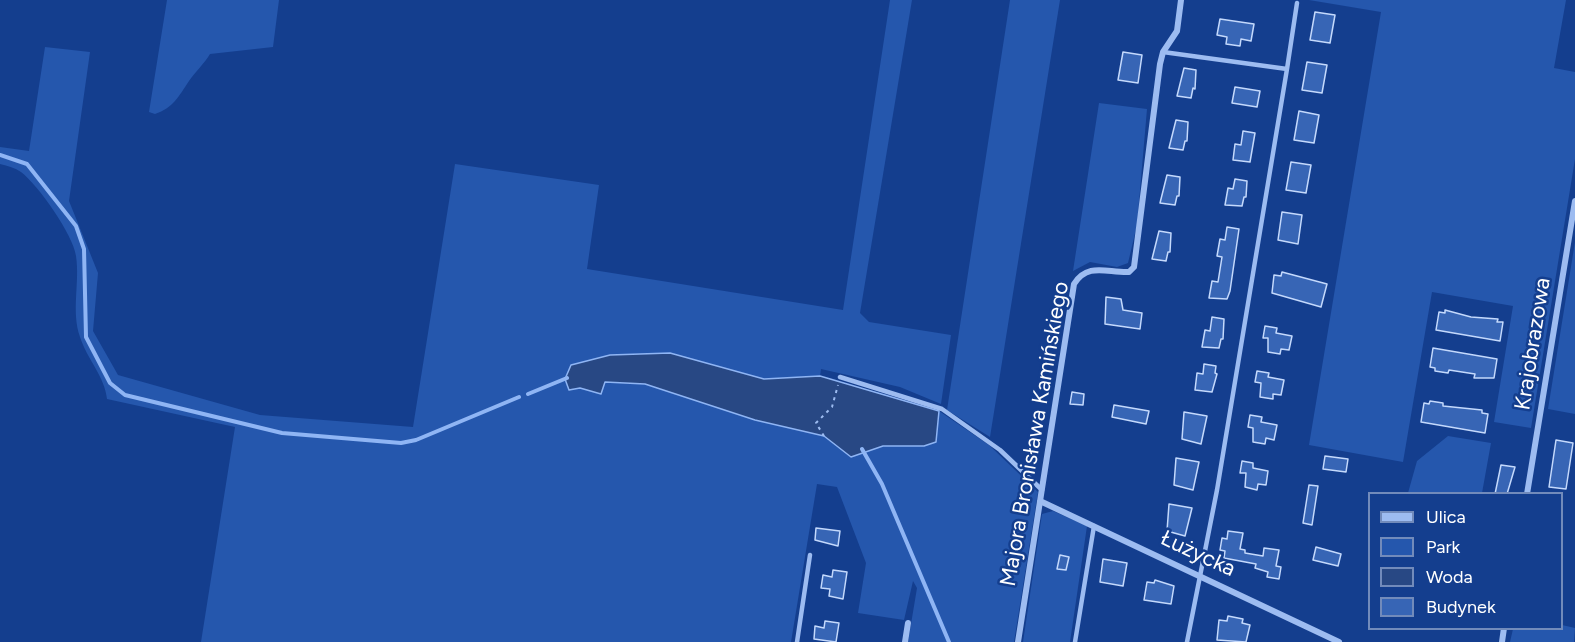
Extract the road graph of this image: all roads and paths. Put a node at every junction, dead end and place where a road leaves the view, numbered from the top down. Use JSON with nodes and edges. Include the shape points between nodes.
{"nodes":[{"id":1,"x":1181,"y":0,"type":"edge"},
{"id":2,"x":1298,"y":3,"type":"dead end"},
{"id":3,"x":1164,"y":52,"type":"junction"},
{"id":4,"x":1287,"y":69,"type":"junction"},
{"id":5,"x":1575,"y":201,"type":"edge"},
{"id":6,"x":840,"y":377,"type":"joint"},
{"id":7,"x":824,"y":436,"type":"dead end"},
{"id":8,"x":1042,"y":490,"type":"junction"},
{"id":9,"x":1527,"y":492,"type":"edge"},
{"id":10,"x":1040,"y":501,"type":"junction"},
{"id":11,"x":1094,"y":525,"type":"junction"},
{"id":12,"x":810,"y":555,"type":"dead end"},
{"id":13,"x":1202,"y":575,"type":"junction"},
{"id":14,"x":908,"y":623,"type":"dead end"},
{"id":15,"x":796,"y":642,"type":"edge"},
{"id":16,"x":904,"y":642,"type":"edge"},
{"id":17,"x":1018,"y":642,"type":"edge"},
{"id":18,"x":1075,"y":642,"type":"edge"},
{"id":19,"x":1187,"y":642,"type":"edge"},
{"id":20,"x":1340,"y":642,"type":"edge"}],
"edges":[{"from":1,"to":3,"type":"street","name":"Majora Bronisława Kamińskiego","via":[[1177,31]]},
{"from":2,"to":4,"type":"lane"},
{"from":3,"to":4,"type":"lane"},
{"from":3,"to":8,"type":"street","name":"Majora Bronisława Kamińskiego","via":[[1134,267],[1129,272],[1090,270],[1083,272],[1074,284]]},
{"from":4,"to":13,"type":"lane"},
{"from":5,"to":9,"type":"street","name":"Krajobrazowa"},
{"from":6,"to":7,"type":"path","via":[[832,406],[816,423]]},
{"from":6,"to":8,"type":"lane","via":[[942,409],[1000,450]]},
{"from":8,"to":10,"type":"street","name":"Majora Bronisława Kamińskiego"},
{"from":10,"to":11,"type":"street","name":"Łużycka"},
{"from":10,"to":17,"type":"street","name":"Majora Bronisława Kamińskiego"},
{"from":11,"to":13,"type":"street","name":"Łużycka"},
{"from":11,"to":18,"type":"lane"},
{"from":12,"to":15,"type":"lane"},
{"from":13,"to":19,"type":"lane"},
{"from":13,"to":20,"type":"street","name":"Łużycka"},
{"from":14,"to":16,"type":"street"}]}
